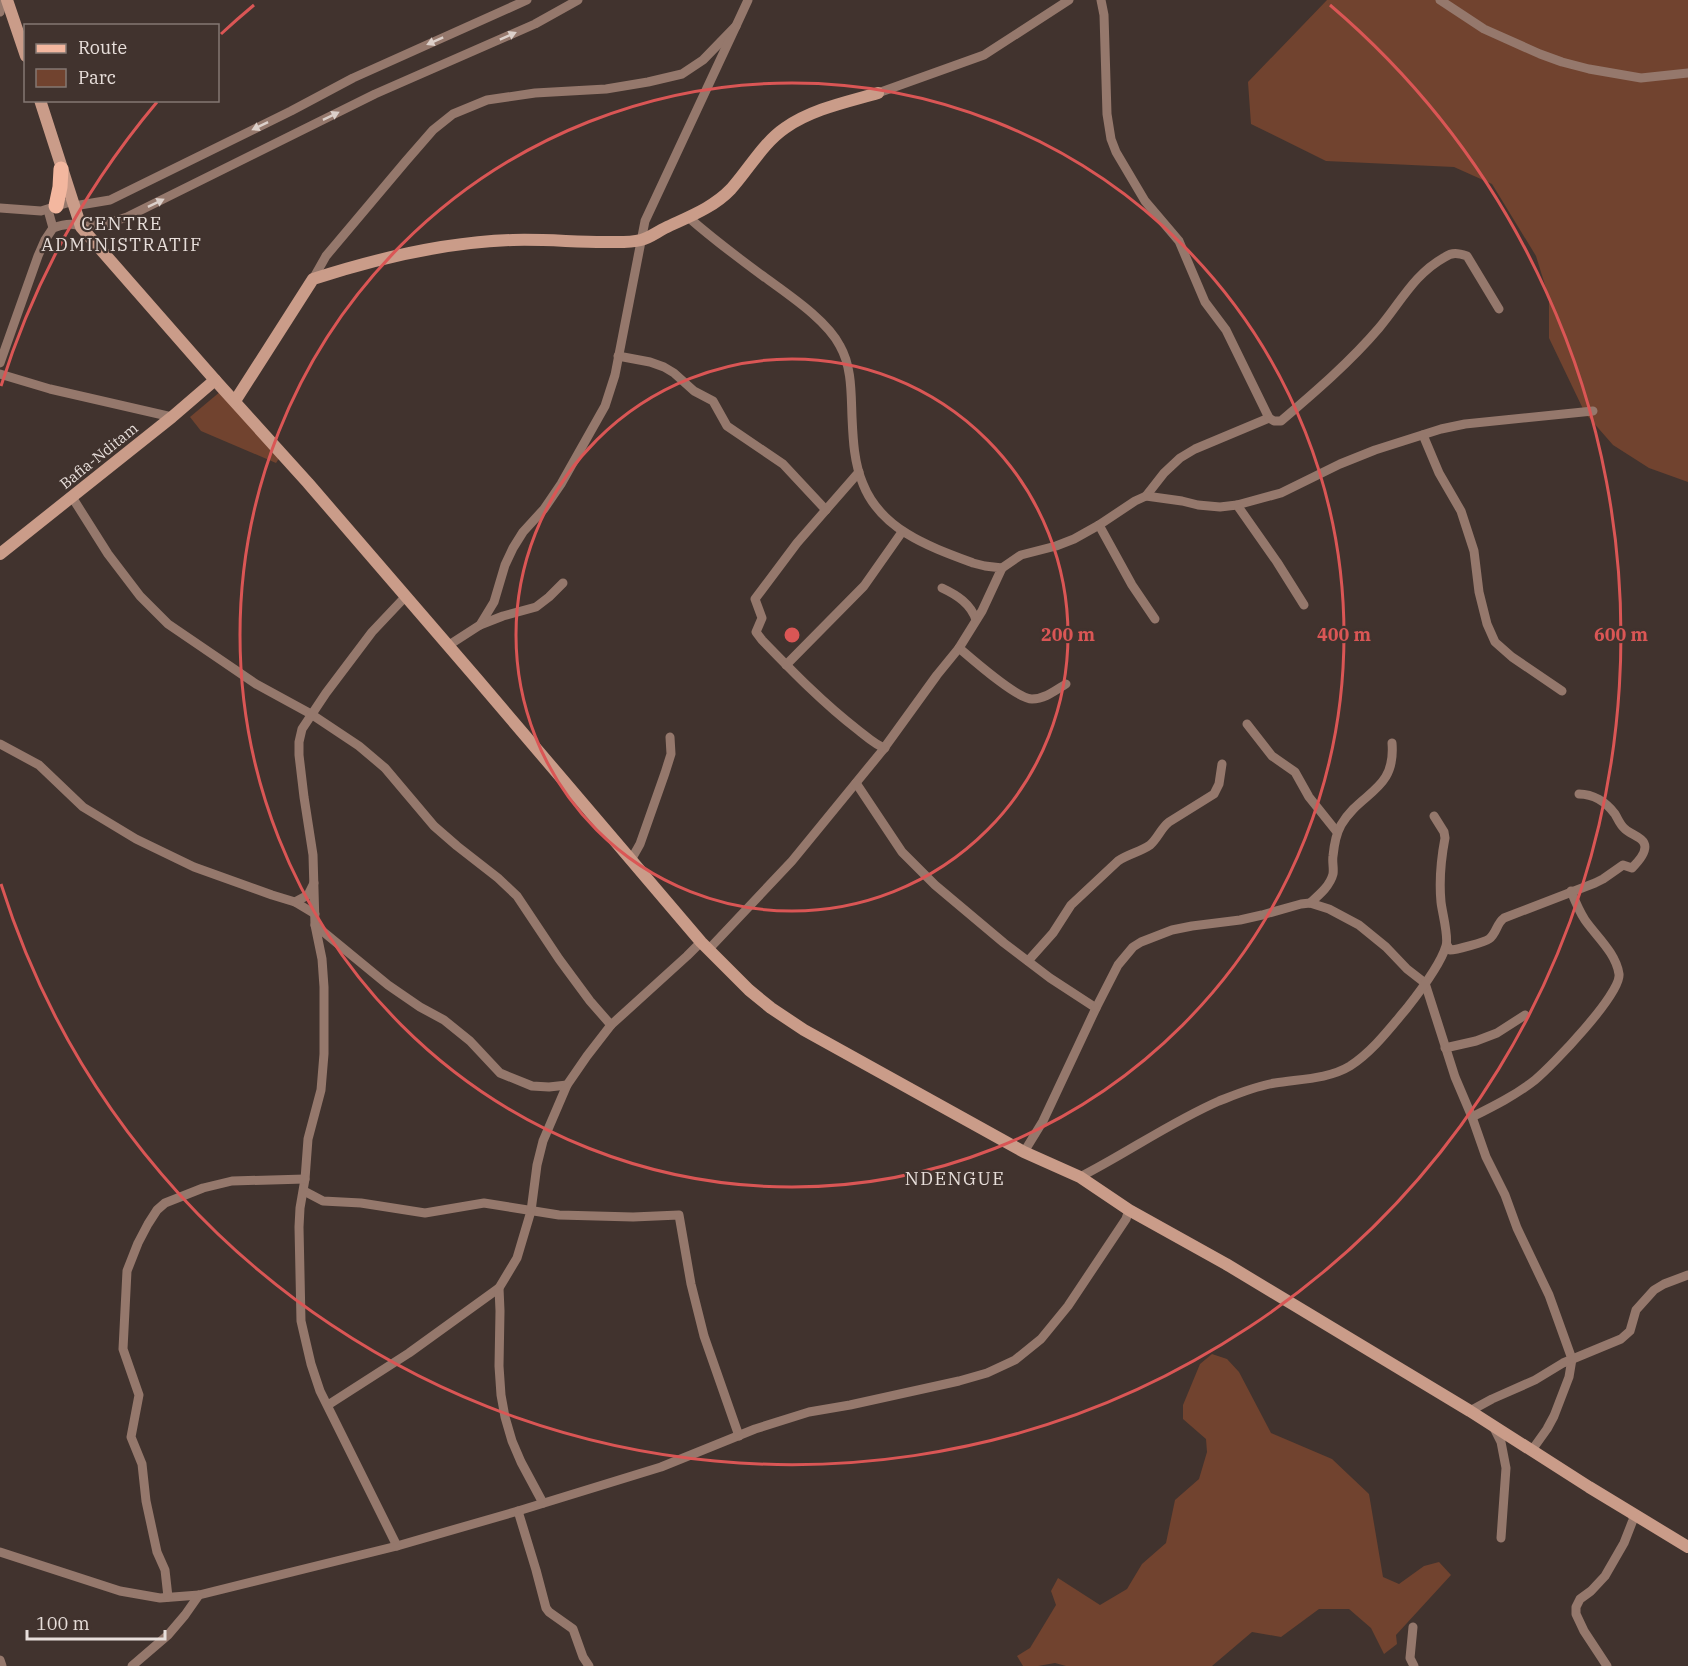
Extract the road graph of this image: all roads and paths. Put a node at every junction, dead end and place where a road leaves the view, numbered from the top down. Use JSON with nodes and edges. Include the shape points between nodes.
{"nodes":[{"id":1,"x":2,"y":0,"type":"edge"},
{"id":2,"x":7,"y":0,"type":"edge"},
{"id":3,"x":527,"y":0,"type":"edge"},
{"id":4,"x":578,"y":0,"type":"edge"},
{"id":5,"x":748,"y":0,"type":"edge"},
{"id":6,"x":1047,"y":0,"type":"edge"},
{"id":7,"x":1069,"y":0,"type":"edge"},
{"id":8,"x":1101,"y":0,"type":"edge"},
{"id":9,"x":1440,"y":0,"type":"edge"},
{"id":10,"x":1053,"y":10,"type":"junction"},
{"id":11,"x":0,"y":12,"type":"edge"},
{"id":12,"x":736,"y":26,"type":"junction"},
{"id":13,"x":24,"y":50,"type":"edge"},
{"id":14,"x":1688,"y":72,"type":"edge"},
{"id":15,"x":878,"y":93,"type":"joint"},
{"id":16,"x":41,"y":102,"type":"edge"},
{"id":17,"x":61,"y":169,"type":"junction"},
{"id":18,"x":74,"y":206,"type":"junction"},
{"id":19,"x":0,"y":208,"type":"edge"},
{"id":20,"x":52,"y":208,"type":"junction"},
{"id":21,"x":688,"y":218,"type":"junction"},
{"id":22,"x":81,"y":227,"type":"junction"},
{"id":23,"x":52,"y":228,"type":"junction"},
{"id":24,"x":641,"y":240,"type":"junction"},
{"id":25,"x":314,"y":279,"type":"junction"},
{"id":26,"x":1499,"y":309,"type":"dead end"},
{"id":27,"x":618,"y":356,"type":"junction"},
{"id":28,"x":0,"y":363,"type":"edge"},
{"id":29,"x":0,"y":374,"type":"edge"},
{"id":30,"x":215,"y":380,"type":"junction"},
{"id":31,"x":235,"y":401,"type":"junction"},
{"id":32,"x":1593,"y":411,"type":"dead end"},
{"id":33,"x":172,"y":417,"type":"junction"},
{"id":34,"x":1269,"y":418,"type":"junction"},
{"id":35,"x":1423,"y":435,"type":"junction"},
{"id":36,"x":859,"y":472,"type":"junction"},
{"id":37,"x":1146,"y":496,"type":"junction"},
{"id":38,"x":72,"y":497,"type":"junction"},
{"id":39,"x":1237,"y":505,"type":"junction"},
{"id":40,"x":826,"y":510,"type":"junction"},
{"id":41,"x":1099,"y":525,"type":"junction"},
{"id":42,"x":902,"y":532,"type":"junction"},
{"id":43,"x":0,"y":554,"type":"edge"},
{"id":44,"x":1002,"y":568,"type":"junction"},
{"id":45,"x":563,"y":583,"type":"dead end"},
{"id":46,"x":942,"y":588,"type":"dead end"},
{"id":47,"x":406,"y":596,"type":"junction"},
{"id":48,"x":1304,"y":605,"type":"dead end"},
{"id":49,"x":1155,"y":619,"type":"dead end"},
{"id":50,"x":976,"y":620,"type":"junction"},
{"id":51,"x":480,"y":625,"type":"junction"},
{"id":52,"x":448,"y":645,"type":"junction"},
{"id":53,"x":959,"y":648,"type":"junction"},
{"id":54,"x":786,"y":665,"type":"junction"},
{"id":55,"x":1066,"y":684,"type":"dead end"},
{"id":56,"x":1562,"y":691,"type":"dead end"},
{"id":57,"x":311,"y":714,"type":"junction"},
{"id":58,"x":1247,"y":724,"type":"dead end"},
{"id":59,"x":670,"y":737,"type":"dead end"},
{"id":60,"x":1392,"y":743,"type":"dead end"},
{"id":61,"x":0,"y":744,"type":"edge"},
{"id":62,"x":885,"y":748,"type":"junction"},
{"id":63,"x":1222,"y":764,"type":"dead end"},
{"id":64,"x":856,"y":783,"type":"junction"},
{"id":65,"x":1579,"y":794,"type":"dead end"},
{"id":66,"x":1434,"y":816,"type":"dead end"},
{"id":67,"x":1337,"y":832,"type":"junction"},
{"id":68,"x":630,"y":860,"type":"junction"},
{"id":69,"x":314,"y":882,"type":"junction"},
{"id":70,"x":1571,"y":891,"type":"junction"},
{"id":71,"x":295,"y":902,"type":"junction"},
{"id":72,"x":1310,"y":903,"type":"junction"},
{"id":73,"x":315,"y":914,"type":"junction"},
{"id":74,"x":315,"y":925,"type":"junction"},
{"id":75,"x":1447,"y":945,"type":"junction"},
{"id":76,"x":705,"y":946,"type":"junction"},
{"id":77,"x":1028,"y":961,"type":"junction"},
{"id":78,"x":1425,"y":983,"type":"junction"},
{"id":79,"x":1096,"y":1008,"type":"junction"},
{"id":80,"x":1525,"y":1015,"type":"dead end"},
{"id":81,"x":611,"y":1025,"type":"junction"},
{"id":82,"x":1445,"y":1048,"type":"junction"},
{"id":83,"x":567,"y":1085,"type":"junction"},
{"id":84,"x":1472,"y":1117,"type":"junction"},
{"id":85,"x":1024,"y":1152,"type":"junction"},
{"id":86,"x":1080,"y":1178,"type":"junction"},
{"id":87,"x":305,"y":1179,"type":"junction"},
{"id":88,"x":304,"y":1191,"type":"junction"},
{"id":89,"x":1129,"y":1210,"type":"junction"},
{"id":90,"x":531,"y":1211,"type":"junction"},
{"id":91,"x":1688,"y":1275,"type":"edge"},
{"id":92,"x":499,"y":1288,"type":"junction"},
{"id":93,"x":1572,"y":1359,"type":"junction"},
{"id":94,"x":328,"y":1405,"type":"junction"},
{"id":95,"x":1470,"y":1410,"type":"junction"},
{"id":96,"x":1492,"y":1424,"type":"junction"},
{"id":97,"x":739,"y":1436,"type":"junction"},
{"id":98,"x":1532,"y":1450,"type":"junction"},
{"id":99,"x":543,"y":1503,"type":"junction"},
{"id":100,"x":518,"y":1511,"type":"junction"},
{"id":101,"x":1633,"y":1514,"type":"junction"},
{"id":102,"x":1501,"y":1538,"type":"dead end"},
{"id":103,"x":397,"y":1546,"type":"junction"},
{"id":104,"x":1688,"y":1547,"type":"edge"},
{"id":105,"x":0,"y":1552,"type":"edge"},
{"id":106,"x":199,"y":1594,"type":"junction"},
{"id":107,"x":168,"y":1597,"type":"junction"},
{"id":108,"x":1413,"y":1627,"type":"dead end"},
{"id":109,"x":0,"y":1660,"type":"edge"},
{"id":110,"x":2,"y":1666,"type":"edge"},
{"id":111,"x":132,"y":1666,"type":"edge"},
{"id":112,"x":588,"y":1666,"type":"edge"},
{"id":113,"x":1414,"y":1666,"type":"edge"},
{"id":114,"x":1607,"y":1666,"type":"edge"}],
"edges":[{"from":1,"to":11,"type":"street"},
{"from":2,"to":13,"type":"main road"},
{"from":3,"to":18,"type":"street","one_way":true,"via":[[353,78],[110,200]]},
{"from":22,"to":4,"type":"street","one_way":true,"via":[[127,217],[375,94],[535,24]]},
{"from":5,"to":12,"type":"street"},
{"from":6,"to":10,"type":"street"},
{"from":7,"to":10,"type":"street"},
{"from":8,"to":34,"type":"street","via":[[1107,114],[1116,152],[1145,201],[1179,241],[1205,302],[1226,330]]},
{"from":9,"to":14,"type":"street","via":[[1484,29],[1562,62],[1641,78]]},
{"from":10,"to":15,"type":"street","via":[[984,55]]},
{"from":12,"to":24,"type":"street","via":[[650,208]]},
{"from":12,"to":25,"type":"street","via":[[703,60],[682,74],[606,88],[487,100],[453,114],[433,130],[326,256]]},
{"from":15,"to":21,"type":"main road","via":[[822,109],[784,128],[730,190]]},
{"from":16,"to":17,"type":"main road"},
{"from":17,"to":18,"type":"main road"},
{"from":17,"to":20,"type":"main road","via":[[60,187]]},
{"from":18,"to":20,"type":"street","via":[[70,202]]},
{"from":18,"to":22,"type":"main road"},
{"from":19,"to":20,"type":"street"},
{"from":20,"to":23,"type":"street"},
{"from":21,"to":24,"type":"main road"},
{"from":21,"to":36,"type":"street","via":[[800,303],[840,345],[850,376]]},
{"from":22,"to":23,"type":"street","via":[[72,224]]},
{"from":22,"to":30,"type":"main road"},
{"from":23,"to":28,"type":"street"},
{"from":24,"to":25,"type":"main road","via":[[455,244],[380,259]]},
{"from":24,"to":27,"type":"street"},
{"from":25,"to":31,"type":"main road"},
{"from":26,"to":34,"type":"street","via":[[1467,256],[1447,255],[1421,274],[1378,329],[1320,388],[1281,421]]},
{"from":27,"to":40,"type":"street","via":[[664,367],[713,401],[727,426],[783,464]]},
{"from":27,"to":51,"type":"street","via":[[605,406],[561,484],[513,548],[494,602]]},
{"from":29,"to":33,"type":"street"},
{"from":30,"to":31,"type":"main road"},
{"from":30,"to":33,"type":"main road","name":"Bafia-Nditam"},
{"from":31,"to":47,"type":"main road"},
{"from":32,"to":35,"type":"street","via":[[1465,424]]},
{"from":33,"to":38,"type":"main road","name":"Bafia-Nditam"},
{"from":34,"to":37,"type":"street","via":[[1180,458]]},
{"from":35,"to":39,"type":"street","via":[[1340,464],[1281,493]]},
{"from":35,"to":56,"type":"street","via":[[1461,511],[1474,550],[1487,624],[1495,642]]},
{"from":36,"to":40,"type":"street"},
{"from":36,"to":42,"type":"street","via":[[879,511]]},
{"from":37,"to":39,"type":"street","via":[[1198,505]]},
{"from":37,"to":41,"type":"street"},
{"from":38,"to":43,"type":"main road","name":"Bafia-Nditam"},
{"from":38,"to":57,"type":"street","via":[[108,554],[140,596],[168,624],[256,684]]},
{"from":39,"to":48,"type":"street"},
{"from":40,"to":54,"type":"street","via":[[755,598],[762,618],[756,632]]},
{"from":41,"to":44,"type":"street","via":[[1056,546],[1021,555]]},
{"from":41,"to":49,"type":"street","via":[[1131,585]]},
{"from":42,"to":44,"type":"street","via":[[974,563]]},
{"from":42,"to":54,"type":"street","via":[[864,586]]},
{"from":44,"to":50,"type":"street"},
{"from":45,"to":51,"type":"street","via":[[536,607]]},
{"from":46,"to":50,"type":"street","via":[[968,605]]},
{"from":47,"to":52,"type":"main road"},
{"from":47,"to":57,"type":"street","via":[[372,632]]},
{"from":50,"to":53,"type":"street"},
{"from":51,"to":52,"type":"street"},
{"from":52,"to":68,"type":"main road"},
{"from":53,"to":55,"type":"street","via":[[1019,695],[1030,699]]},
{"from":53,"to":62,"type":"street"},
{"from":54,"to":62,"type":"street","via":[[847,722]]},
{"from":57,"to":69,"type":"street","via":[[302,729],[299,755]]},
{"from":57,"to":81,"type":"street","via":[[385,768],[434,826],[517,896],[559,959]]},
{"from":58,"to":67,"type":"street","via":[[1272,756],[1295,772]]},
{"from":59,"to":68,"type":"street","via":[[669,763],[640,844]]},
{"from":60,"to":67,"type":"street","via":[[1394,757],[1389,772],[1350,812]]},
{"from":61,"to":71,"type":"street","via":[[39,765],[83,807],[136,839],[194,867]]},
{"from":62,"to":64,"type":"street"},
{"from":63,"to":77,"type":"street","via":[[1220,784],[1214,794],[1163,826],[1152,843],[1118,861],[1071,905]]},
{"from":64,"to":76,"type":"street","via":[[792,861]]},
{"from":64,"to":77,"type":"street","via":[[914,865]]},
{"from":65,"to":70,"type":"street","via":[[1594,796],[1606,805],[1645,846],[1632,868],[1623,865],[1603,879]]},
{"from":66,"to":75,"type":"street","via":[[1445,838],[1440,886]]},
{"from":67,"to":72,"type":"street","via":[[1333,874]]},
{"from":68,"to":76,"type":"main road"},
{"from":69,"to":71,"type":"street","via":[[308,895]]},
{"from":69,"to":73,"type":"street"},
{"from":70,"to":75,"type":"street","via":[[1504,918],[1489,939],[1457,950],[1450,950]]},
{"from":70,"to":84,"type":"street","via":[[1579,910],[1616,962],[1616,984],[1584,1030],[1544,1072]]},
{"from":71,"to":73,"type":"street"},
{"from":72,"to":78,"type":"street","via":[[1359,925]]},
{"from":72,"to":79,"type":"street","via":[[1240,920],[1172,930],[1141,942],[1118,965]]},
{"from":73,"to":74,"type":"street"},
{"from":74,"to":83,"type":"street","via":[[381,979],[444,1020],[500,1073],[532,1086]]},
{"from":74,"to":87,"type":"street","via":[[324,987],[324,1054],[321,1090],[308,1139]]},
{"from":75,"to":78,"type":"street"},
{"from":76,"to":81,"type":"street","via":[[687,956]]},
{"from":76,"to":85,"type":"main road","via":[[749,990],[804,1030]]},
{"from":77,"to":79,"type":"street"},
{"from":78,"to":82,"type":"street"},
{"from":78,"to":86,"type":"street","via":[[1381,1039],[1348,1067],[1241,1092],[1172,1124]]},
{"from":79,"to":85,"type":"street","via":[[1043,1121]]},
{"from":80,"to":82,"type":"street","via":[[1497,1033]]},
{"from":81,"to":83,"type":"street"},
{"from":82,"to":84,"type":"street"},
{"from":83,"to":90,"type":"street","via":[[543,1141]]},
{"from":84,"to":93,"type":"street","via":[[1486,1157],[1549,1295]]},
{"from":85,"to":86,"type":"main road"},
{"from":86,"to":89,"type":"main road"},
{"from":87,"to":88,"type":"street"},
{"from":87,"to":107,"type":"street","via":[[232,1181],[165,1203],[148,1224],[127,1271],[123,1349],[139,1395],[131,1437],[142,1464],[146,1501],[165,1570]]},
{"from":88,"to":90,"type":"street","via":[[323,1201],[425,1213],[484,1203]]},
{"from":88,"to":94,"type":"street","via":[[299,1227],[301,1321],[310,1364]]},
{"from":89,"to":95,"type":"main road"},
{"from":89,"to":97,"type":"street","via":[[1068,1306],[1041,1339],[1015,1360],[959,1381],[809,1412]]},
{"from":90,"to":92,"type":"street","via":[[517,1258]]},
{"from":90,"to":97,"type":"street","via":[[595,1217],[679,1215],[704,1336]]},
{"from":91,"to":93,"type":"street","via":[[1654,1290],[1636,1310],[1627,1334],[1621,1339]]},
{"from":92,"to":94,"type":"street"},
{"from":92,"to":99,"type":"street","via":[[499,1366],[505,1417],[521,1462]]},
{"from":93,"to":95,"type":"street"},
{"from":93,"to":98,"type":"street","via":[[1554,1416]]},
{"from":94,"to":103,"type":"street"},
{"from":95,"to":96,"type":"main road"},
{"from":96,"to":98,"type":"main road"},
{"from":96,"to":102,"type":"street","via":[[1501,1442],[1506,1468]]},
{"from":97,"to":99,"type":"street","via":[[661,1467]]},
{"from":98,"to":101,"type":"main road"},
{"from":99,"to":100,"type":"street"},
{"from":100,"to":103,"type":"street"},
{"from":100,"to":112,"type":"street","via":[[546,1608],[573,1629]]},
{"from":101,"to":104,"type":"main road"},
{"from":101,"to":114,"type":"street","via":[[1624,1543],[1605,1576],[1580,1599],[1576,1608],[1584,1631]]},
{"from":103,"to":106,"type":"street"},
{"from":105,"to":107,"type":"street","via":[[120,1591]]},
{"from":106,"to":107,"type":"street"},
{"from":106,"to":111,"type":"street","via":[[168,1635]]},
{"from":108,"to":113,"type":"street","via":[[1410,1658]]},
{"from":109,"to":110,"type":"street"}]}
